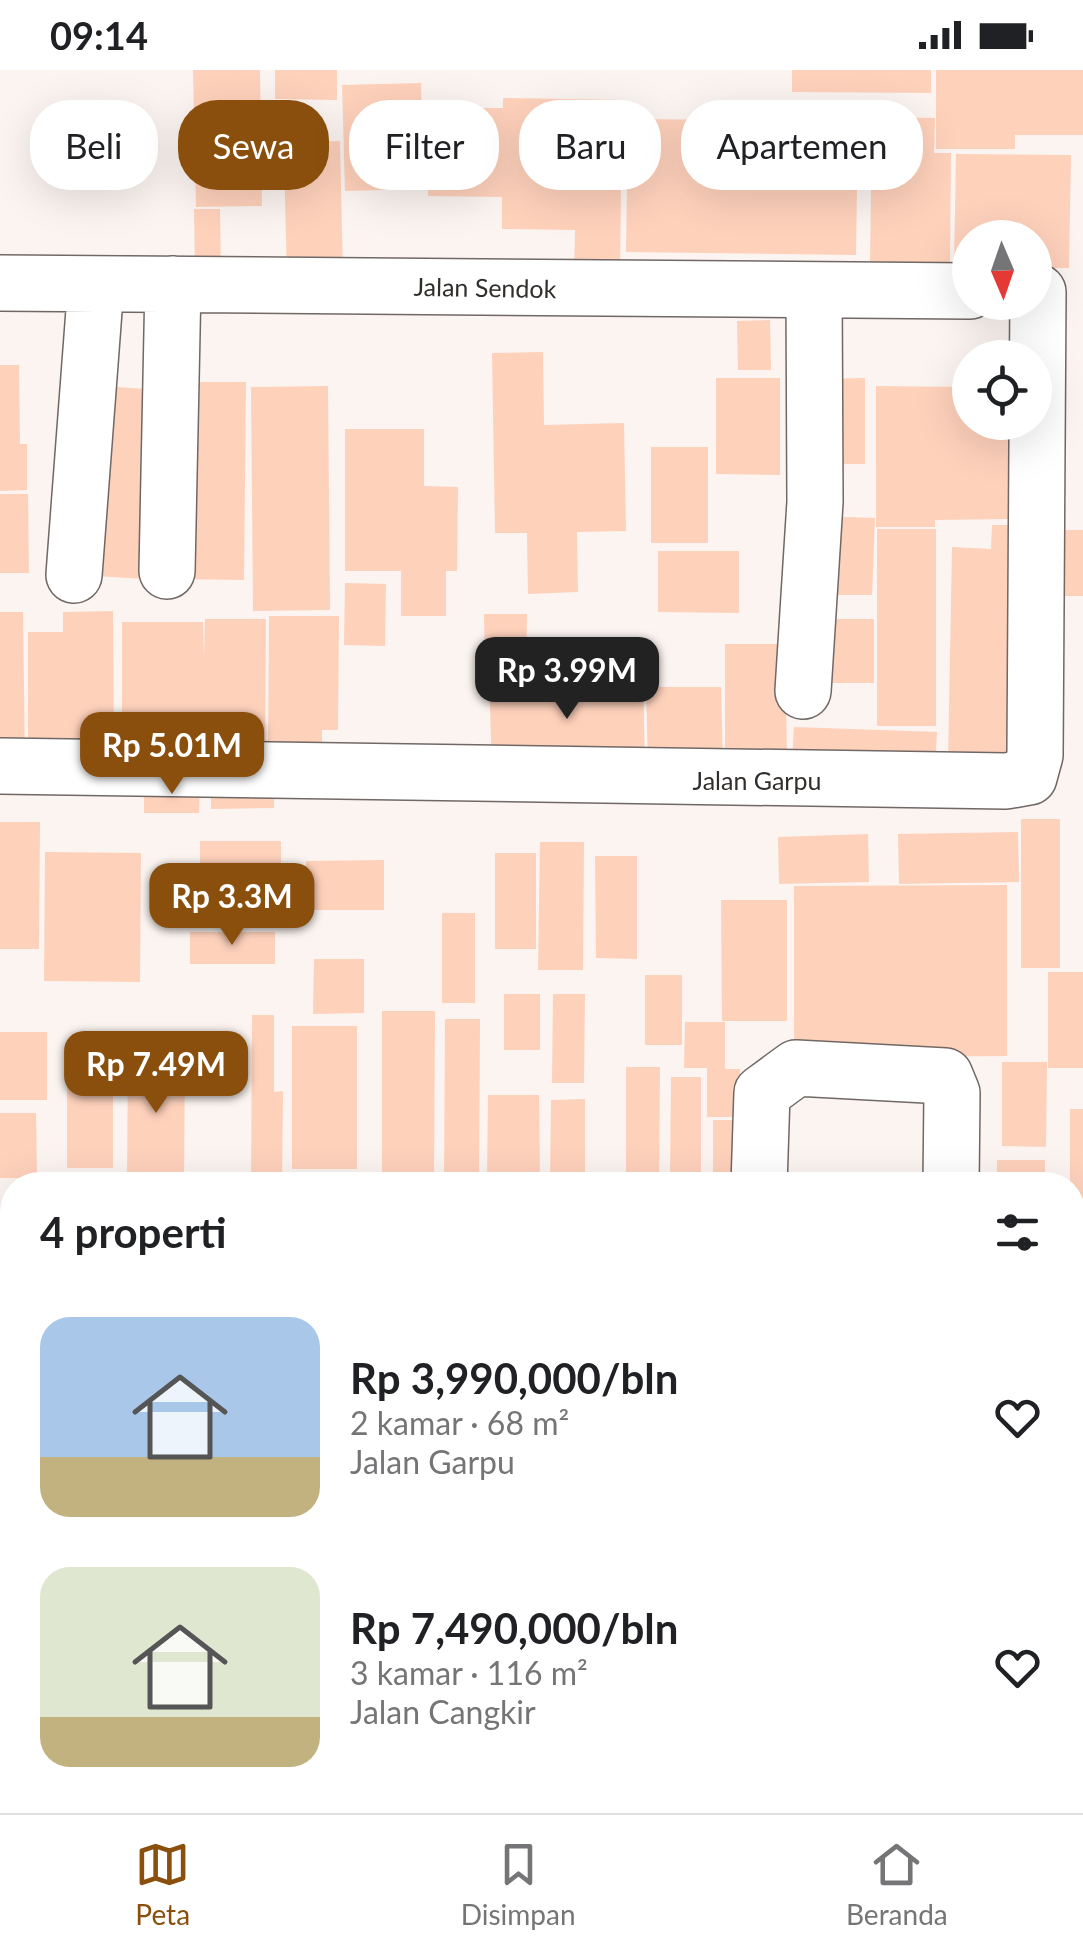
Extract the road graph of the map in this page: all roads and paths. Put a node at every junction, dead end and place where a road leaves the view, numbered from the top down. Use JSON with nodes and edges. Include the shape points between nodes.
{"nodes":[{"id":1,"x":0,"y":283,"type":"edge"},
{"id":2,"x":96,"y":284,"type":"junction"},
{"id":3,"x":173,"y":284,"type":"junction"},
{"id":4,"x":814,"y":290,"type":"junction"},
{"id":5,"x":952,"y":291,"type":"edge"},
{"id":6,"x":1051,"y":320,"type":"edge"},
{"id":7,"x":168,"y":571,"type":"dead end"},
{"id":8,"x":74,"y":575,"type":"dead end"},
{"id":9,"x":802,"y":691,"type":"dead end"},
{"id":10,"x":0,"y":766,"type":"edge"},
{"id":11,"x":760,"y":1172,"type":"edge"},
{"id":12,"x":951,"y":1172,"type":"edge"}],
"edges":[{"from":1,"to":2,"type":"street","name":"Jalan Sendok"},
{"from":2,"to":3,"type":"street","name":"Jalan Sendok"},
{"from":2,"to":8,"type":"street"},
{"from":3,"to":4,"type":"street","name":"Jalan Sendok"},
{"from":3,"to":7,"type":"street"},
{"from":4,"to":5,"type":"street","name":"Jalan Sendok"},
{"from":4,"to":9,"type":"street","via":[[815,502]]},
{"from":6,"to":10,"type":"street","name":"Jalan Garpu","via":[[1035,755],[1028,777],[652,779]]},
{"from":11,"to":12,"type":"street","via":[[762,1092],[796,1068],[944,1076],[952,1093]]}]}
